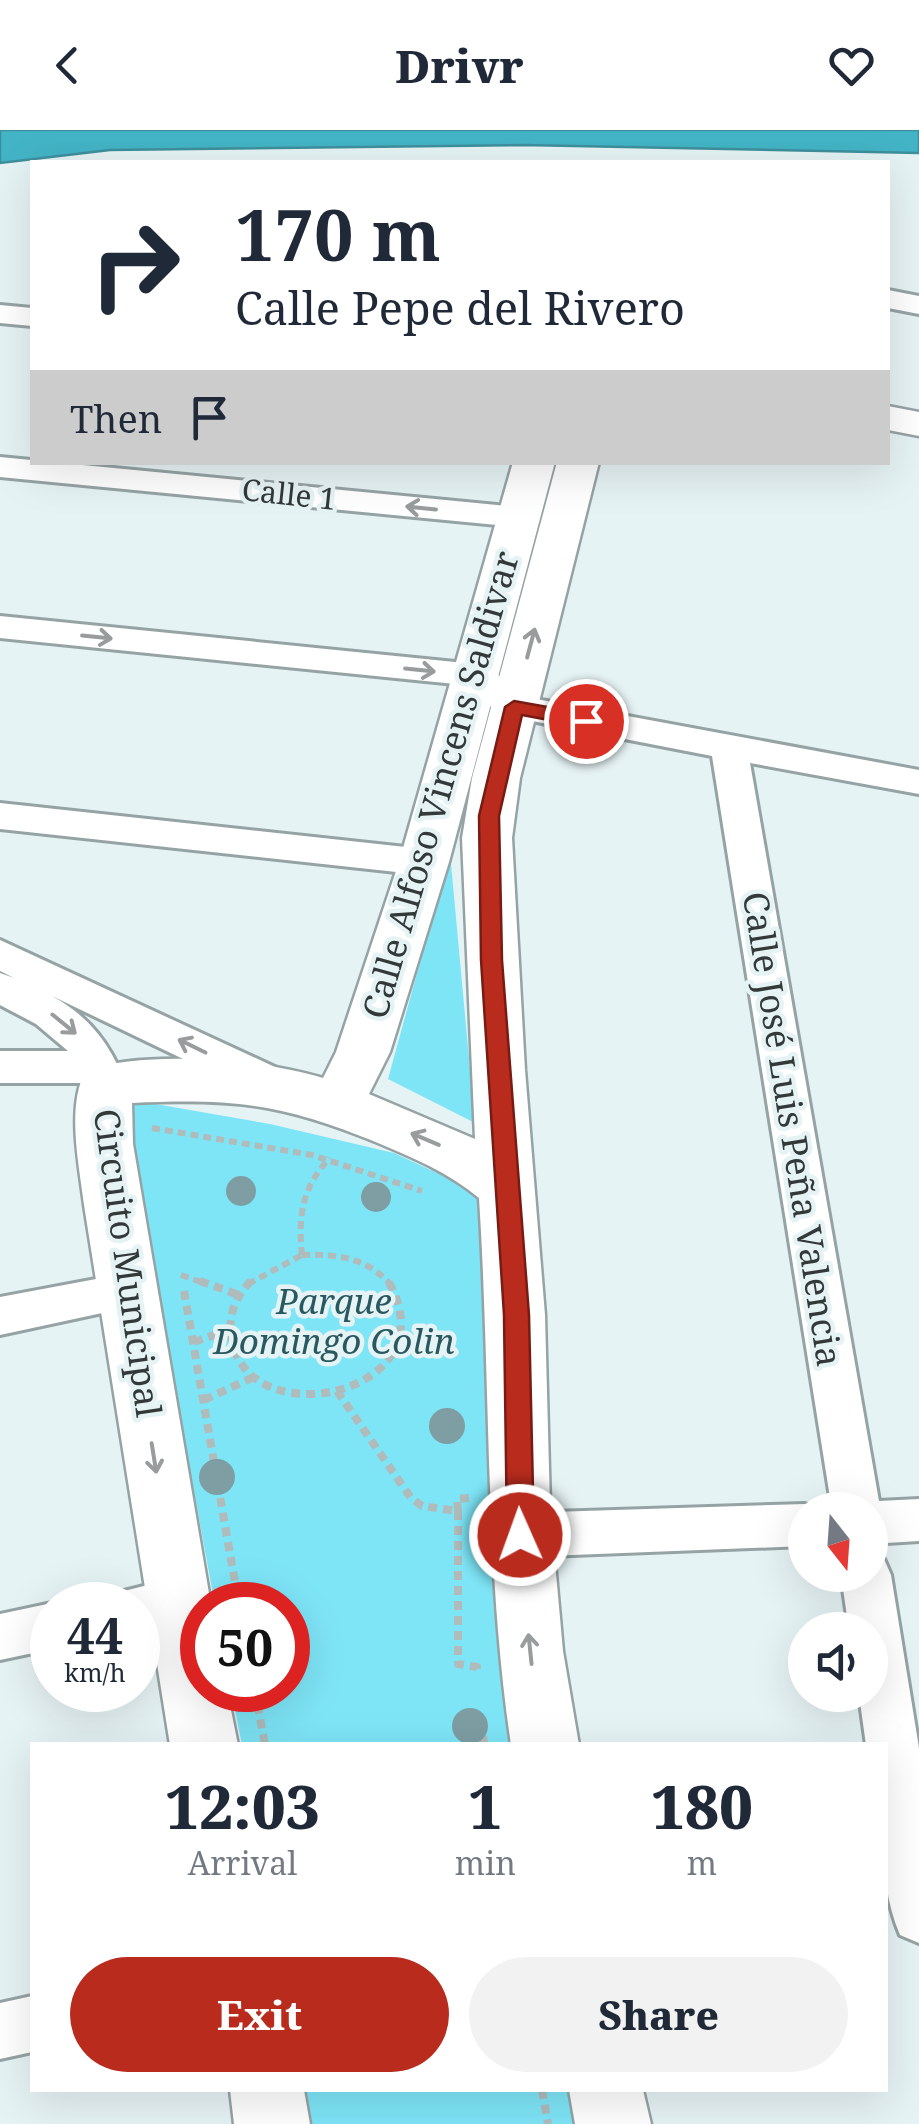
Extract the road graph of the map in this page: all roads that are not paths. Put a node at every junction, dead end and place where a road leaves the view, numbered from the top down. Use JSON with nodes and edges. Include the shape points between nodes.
{"nodes":[{"id":1,"x":890,"y":299,"type":"edge"},
{"id":2,"x":919,"y":305,"type":"edge"},
{"id":3,"x":0,"y":314,"type":"edge"},
{"id":4,"x":30,"y":317,"type":"edge"},
{"id":5,"x":890,"y":418,"type":"edge"},
{"id":6,"x":919,"y":424,"type":"edge"},
{"id":7,"x":533,"y":465,"type":"edge"},
{"id":8,"x":577,"y":465,"type":"edge"},
{"id":9,"x":0,"y":467,"type":"edge"},
{"id":10,"x":518,"y":518,"type":"junction"},
{"id":11,"x":0,"y":626,"type":"edge"},
{"id":12,"x":475,"y":676,"type":"junction"},
{"id":13,"x":514,"y":707,"type":"junction"},
{"id":14,"x":729,"y":749,"type":"junction"},
{"id":15,"x":918,"y":779,"type":"edge"},
{"id":16,"x":0,"y":816,"type":"edge"},
{"id":17,"x":424,"y":862,"type":"junction"},
{"id":18,"x":0,"y":954,"type":"edge"},
{"id":19,"x":0,"y":988,"type":"edge"},
{"id":20,"x":0,"y":1067,"type":"edge"},
{"id":21,"x":102,"y":1076,"type":"junction"},
{"id":22,"x":280,"y":1088,"type":"junction"},
{"id":23,"x":337,"y":1103,"type":"junction"},
{"id":24,"x":507,"y":1190,"type":"junction"},
{"id":25,"x":154,"y":1283,"type":"junction"},
{"id":26,"x":0,"y":1316,"type":"edge"},
{"id":27,"x":853,"y":1492,"type":"edge"},
{"id":28,"x":500,"y":1516,"type":"junction"},
{"id":29,"x":919,"y":1520,"type":"edge"},
{"id":30,"x":888,"y":1522,"type":"edge"},
{"id":31,"x":788,"y":1525,"type":"edge"},
{"id":32,"x":157,"y":1582,"type":"edge"},
{"id":33,"x":869,"y":1592,"type":"edge"},
{"id":34,"x":160,"y":1613,"type":"edge"},
{"id":35,"x":30,"y":1631,"type":"edge"},
{"id":36,"x":0,"y":1637,"type":"edge"},
{"id":37,"x":203,"y":1742,"type":"edge"},
{"id":38,"x":545,"y":1742,"type":"edge"},
{"id":39,"x":919,"y":1916,"type":"edge"},
{"id":40,"x":30,"y":2024,"type":"edge"},
{"id":41,"x":0,"y":2032,"type":"edge"},
{"id":42,"x":267,"y":2092,"type":"edge"},
{"id":43,"x":606,"y":2092,"type":"edge"},
{"id":44,"x":272,"y":2124,"type":"edge"},
{"id":45,"x":613,"y":2124,"type":"edge"}],
"edges":[{"from":1,"to":2,"type":"street"},
{"from":3,"to":4,"type":"street"},
{"from":5,"to":6,"type":"main road"},
{"from":7,"to":10,"type":"main road","name":"Calle Alfoso Vincens Saldivar"},
{"from":13,"to":8,"type":"main road","one_way":true},
{"from":10,"to":9,"type":"street","name":"Calle 1","one_way":true},
{"from":10,"to":12,"type":"main road","name":"Calle Alfoso Vincens Saldivar"},
{"from":11,"to":12,"type":"street","one_way":true},
{"from":12,"to":13,"type":"street"},
{"from":12,"to":17,"type":"main road","name":"Calle Alfoso Vincens Saldivar"},
{"from":13,"to":14,"type":"street"},
{"from":13,"to":24,"type":"main road","via":[[487,838]]},
{"from":14,"to":15,"type":"street"},
{"from":14,"to":27,"type":"street","name":"Calle José Luis Peña Valencia"},
{"from":16,"to":17,"type":"street"},
{"from":17,"to":23,"type":"main road","name":"Calle Alfoso Vincens Saldivar","via":[[363,1052]]},
{"from":22,"to":18,"type":"street","one_way":true},
{"from":19,"to":21,"type":"street","one_way":true,"via":[[69,1022]]},
{"from":20,"to":21,"type":"street","name":"Circuito Municipal"},
{"from":21,"to":22,"type":"main road","name":"Circuito Municipal"},
{"from":21,"to":25,"type":"main road","name":"Circuito Municipal","via":[[103,1120]]},
{"from":22,"to":23,"type":"main road","name":"Circuito Municipal"},
{"from":24,"to":23,"type":"main road","name":"Circuito Municipal","one_way":true,"via":[[439,1145]]},
{"from":24,"to":28,"type":"main road","via":[[516,1315]]},
{"from":25,"to":26,"type":"street"},
{"from":25,"to":32,"type":"main road","name":"Circuito Municipal","one_way":true},
{"from":28,"to":31,"type":"street"},
{"from":38,"to":28,"type":"main road","one_way":true},
{"from":29,"to":30,"type":"street"},
{"from":33,"to":39,"type":"street"},
{"from":34,"to":37,"type":"main road","name":"Circuito Municipal"},
{"from":35,"to":36,"type":"street"},
{"from":40,"to":41,"type":"street"},
{"from":42,"to":44,"type":"main road"},
{"from":43,"to":45,"type":"main road"}]}
